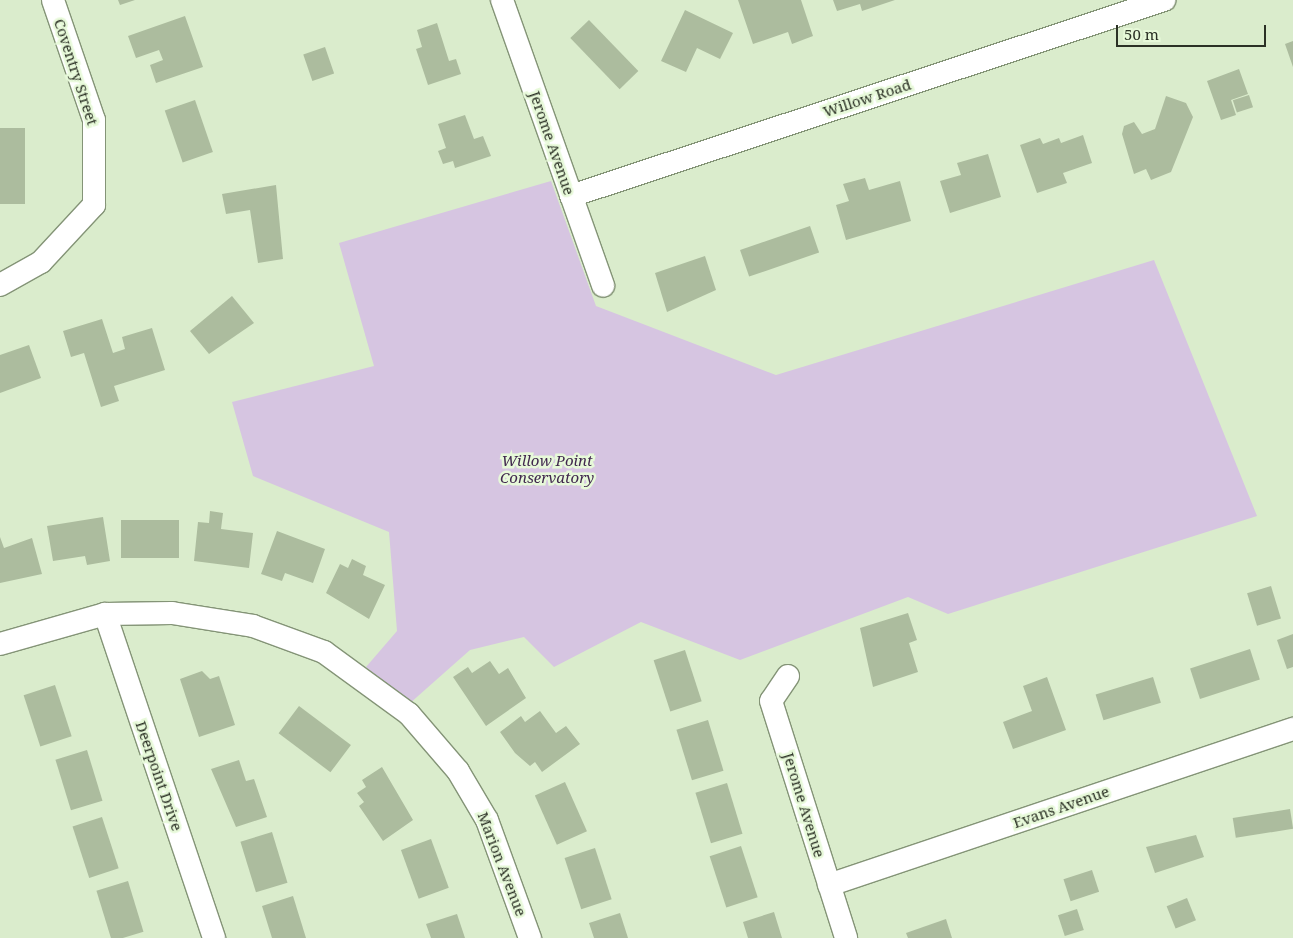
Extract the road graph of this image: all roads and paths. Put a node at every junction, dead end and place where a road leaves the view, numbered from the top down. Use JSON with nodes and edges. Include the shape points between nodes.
{"nodes":[{"id":1,"x":53,"y":0,"type":"edge"},
{"id":2,"x":502,"y":0,"type":"edge"},
{"id":3,"x":1164,"y":0,"type":"edge"},
{"id":4,"x":571,"y":196,"type":"junction"},
{"id":5,"x":0,"y":285,"type":"edge"},
{"id":6,"x":603,"y":286,"type":"dead end"},
{"id":7,"x":105,"y":614,"type":"junction"},
{"id":8,"x":0,"y":644,"type":"edge"},
{"id":9,"x":788,"y":676,"type":"dead end"},
{"id":10,"x":1293,"y":729,"type":"edge"},
{"id":11,"x":828,"y":885,"type":"junction"},
{"id":12,"x":214,"y":938,"type":"edge"},
{"id":13,"x":530,"y":938,"type":"edge"},
{"id":14,"x":846,"y":938,"type":"edge"}],
"edges":[{"from":1,"to":5,"type":"street","name":"Coventry Street","via":[[94,120],[94,206],[41,262]]},
{"from":2,"to":4,"type":"street","name":"Jerome Avenue"},
{"from":3,"to":4,"type":"street","name":"Willow Road"},
{"from":4,"to":6,"type":"street","name":"Jerome Avenue"},
{"from":7,"to":8,"type":"street","name":"Marion Avenue"},
{"from":7,"to":12,"type":"street","name":"Deerpoint Drive"},
{"from":7,"to":13,"type":"street","name":"Marion Avenue","via":[[172,613],[253,626],[324,652],[380,690],[428,733],[474,796],[503,859]]},
{"from":9,"to":11,"type":"street","name":"Jerome Avenue","via":[[771,701]]},
{"from":10,"to":11,"type":"street","name":"Evans Avenue"},
{"from":11,"to":14,"type":"street","name":"Jerome Avenue"}]}
